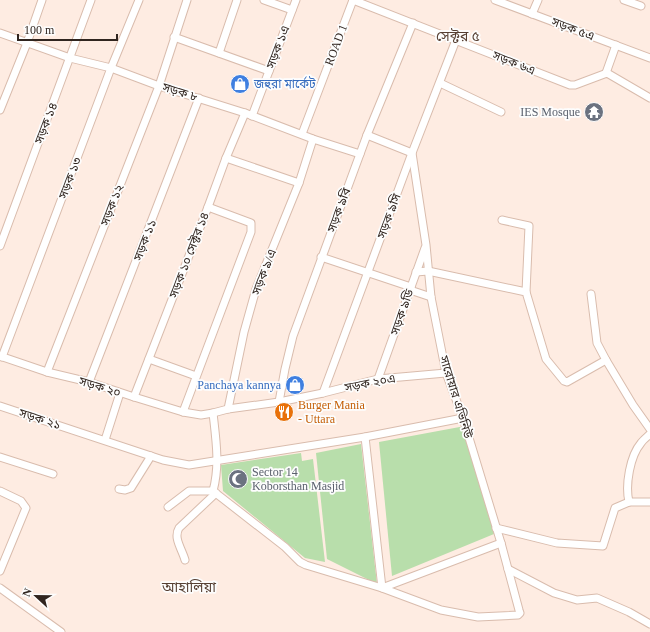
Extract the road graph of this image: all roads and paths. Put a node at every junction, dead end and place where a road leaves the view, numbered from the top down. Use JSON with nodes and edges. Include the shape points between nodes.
{"nodes":[{"id":1,"x":42,"y":0,"type":"edge"},
{"id":2,"x":91,"y":0,"type":"edge"},
{"id":3,"x":139,"y":0,"type":"edge"},
{"id":4,"x":187,"y":0,"type":"edge"},
{"id":5,"x":237,"y":0,"type":"edge"},
{"id":6,"x":264,"y":0,"type":"edge"},
{"id":7,"x":296,"y":0,"type":"edge"},
{"id":8,"x":353,"y":0,"type":"edge"},
{"id":9,"x":495,"y":0,"type":"edge"},
{"id":10,"x":538,"y":0,"type":"edge"},
{"id":11,"x":624,"y":0,"type":"edge"},
{"id":12,"x":641,"y":6,"type":"dead end"},
{"id":13,"x":292,"y":10,"type":"junction"},
{"id":14,"x":532,"y":14,"type":"junction"},
{"id":15,"x":413,"y":23,"type":"junction"},
{"id":16,"x":0,"y":33,"type":"edge"},
{"id":17,"x":174,"y":38,"type":"junction"},
{"id":18,"x":456,"y":40,"type":"junction"},
{"id":19,"x":27,"y":43,"type":"junction"},
{"id":20,"x":616,"y":46,"type":"junction"},
{"id":21,"x":219,"y":53,"type":"junction"},
{"id":22,"x":70,"y":58,"type":"junction"},
{"id":23,"x":650,"y":58,"type":"edge"},
{"id":24,"x":111,"y":68,"type":"junction"},
{"id":25,"x":269,"y":71,"type":"junction"},
{"id":26,"x":606,"y":73,"type":"junction"},
{"id":27,"x":440,"y":83,"type":"junction"},
{"id":28,"x":159,"y":86,"type":"junction"},
{"id":29,"x":200,"y":98,"type":"junction"},
{"id":30,"x":650,"y":98,"type":"edge"},
{"id":31,"x":0,"y":110,"type":"edge"},
{"id":32,"x":501,"y":112,"type":"dead end"},
{"id":33,"x":245,"y":113,"type":"junction"},
{"id":34,"x":252,"y":116,"type":"junction"},
{"id":35,"x":302,"y":134,"type":"junction"},
{"id":36,"x":367,"y":135,"type":"junction"},
{"id":37,"x":314,"y":139,"type":"junction"},
{"id":38,"x":412,"y":153,"type":"junction"},
{"id":39,"x":360,"y":154,"type":"junction"},
{"id":40,"x":226,"y":158,"type":"junction"},
{"id":41,"x":299,"y":183,"type":"junction"},
{"id":42,"x":208,"y":207,"type":"junction"},
{"id":43,"x":502,"y":220,"type":"dead end"},
{"id":44,"x":426,"y":245,"type":"junction"},
{"id":45,"x":0,"y":246,"type":"edge"},
{"id":46,"x":321,"y":257,"type":"junction"},
{"id":47,"x":428,"y":271,"type":"junction"},
{"id":48,"x":416,"y":272,"type":"junction"},
{"id":49,"x":368,"y":273,"type":"junction"},
{"id":50,"x":410,"y":289,"type":"junction"},
{"id":51,"x":526,"y":292,"type":"junction"},
{"id":52,"x":590,"y":294,"type":"dead end"},
{"id":53,"x":431,"y":297,"type":"junction"},
{"id":54,"x":1,"y":357,"type":"edge"},
{"id":55,"x":149,"y":359,"type":"junction"},
{"id":56,"x":606,"y":360,"type":"junction"},
{"id":57,"x":47,"y":372,"type":"junction"},
{"id":58,"x":446,"y":373,"type":"junction"},
{"id":59,"x":196,"y":376,"type":"junction"},
{"id":60,"x":378,"y":380,"type":"junction"},
{"id":61,"x":89,"y":382,"type":"junction"},
{"id":62,"x":120,"y":393,"type":"junction"},
{"id":63,"x":323,"y":393,"type":"junction"},
{"id":64,"x":134,"y":397,"type":"junction"},
{"id":65,"x":279,"y":402,"type":"junction"},
{"id":66,"x":0,"y":406,"type":"edge"},
{"id":67,"x":228,"y":409,"type":"junction"},
{"id":68,"x":183,"y":412,"type":"junction"},
{"id":69,"x":214,"y":413,"type":"junction"},
{"id":70,"x":201,"y":415,"type":"joint"},
{"id":71,"x":463,"y":418,"type":"junction"},
{"id":72,"x":650,"y":429,"type":"edge"},
{"id":73,"x":650,"y":434,"type":"edge"},
{"id":74,"x":365,"y":437,"type":"junction"},
{"id":75,"x":105,"y":440,"type":"junction"},
{"id":76,"x":151,"y":456,"type":"junction"},
{"id":77,"x":0,"y":457,"type":"edge"},
{"id":78,"x":217,"y":461,"type":"junction"},
{"id":79,"x":53,"y":474,"type":"dead end"},
{"id":80,"x":119,"y":489,"type":"dead end"},
{"id":81,"x":0,"y":491,"type":"edge"},
{"id":82,"x":214,"y":492,"type":"junction"},
{"id":83,"x":629,"y":502,"type":"junction"},
{"id":84,"x":650,"y":502,"type":"edge"},
{"id":85,"x":168,"y":507,"type":"dead end"},
{"id":86,"x":496,"y":528,"type":"junction"},
{"id":87,"x":501,"y":543,"type":"junction"},
{"id":88,"x":185,"y":560,"type":"dead end"},
{"id":89,"x":508,"y":569,"type":"junction"},
{"id":90,"x":0,"y":571,"type":"edge"},
{"id":91,"x":0,"y":588,"type":"edge"},
{"id":92,"x":382,"y":588,"type":"junction"},
{"id":93,"x":650,"y":624,"type":"edge"},
{"id":94,"x":61,"y":632,"type":"edge"}],
"edges":[{"from":1,"to":19,"type":"street"},
{"from":2,"to":22,"type":"street","name":"সড়ক ১৪"},
{"from":3,"to":24,"type":"street","name":"সড়ক ১৩"},
{"from":4,"to":17,"type":"street","name":"সড়ক ১২"},
{"from":5,"to":21,"type":"street"},
{"from":6,"to":13,"type":"street"},
{"from":7,"to":13,"type":"street","name":"সড়ক ১এ"},
{"from":8,"to":15,"type":"street","name":"সড়ক ৬এ"},
{"from":8,"to":35,"type":"street","name":"ROAD 1"},
{"from":9,"to":14,"type":"street","name":"সড়ক ৫এ"},
{"from":10,"to":14,"type":"street"},
{"from":11,"to":12,"type":"street"},
{"from":13,"to":25,"type":"street","name":"সড়ক ১এ"},
{"from":14,"to":20,"type":"street","name":"সড়ক ৫এ"},
{"from":15,"to":18,"type":"street","name":"সড়ক ৬এ"},
{"from":15,"to":36,"type":"street","name":"সড়ক ৯বি"},
{"from":16,"to":19,"type":"street","name":"সড়ক ৮"},
{"from":17,"to":21,"type":"street"},
{"from":17,"to":28,"type":"street","name":"সড়ক ১২"},
{"from":18,"to":26,"type":"street","name":"সড়ক ৬এ","via":[[570,85]]},
{"from":18,"to":27,"type":"street","name":"সড়ক ৯সি"},
{"from":19,"to":22,"type":"street","name":"সড়ক ৮"},
{"from":19,"to":31,"type":"street"},
{"from":20,"to":23,"type":"street","name":"সড়ক ৫এ"},
{"from":20,"to":26,"type":"street"},
{"from":21,"to":25,"type":"street"},
{"from":22,"to":24,"type":"street","name":"সড়ক ৮"},
{"from":22,"to":45,"type":"street","name":"সড়ক ১৪"},
{"from":24,"to":28,"type":"street","name":"সড়ক ৮"},
{"from":24,"to":54,"type":"street","name":"সড়ক ১৩"},
{"from":25,"to":34,"type":"street","name":"সড়ক ১এ"},
{"from":26,"to":30,"type":"street"},
{"from":27,"to":32,"type":"street"},
{"from":27,"to":38,"type":"street","name":"সড়ক ৯সি"},
{"from":28,"to":29,"type":"street","name":"সড়ক ৮"},
{"from":28,"to":57,"type":"street","name":"সড়ক ১২"},
{"from":29,"to":33,"type":"street","name":"সড়ক ৮"},
{"from":29,"to":61,"type":"street","name":"সড়ক ১১"},
{"from":33,"to":34,"type":"street","name":"সড়ক ৮"},
{"from":33,"to":40,"type":"street","name":"সড়ক ১০ সেক্টর ১৪"},
{"from":34,"to":35,"type":"street","name":"সড়ক ৮"},
{"from":35,"to":37,"type":"street","name":"সড়ক ৮"},
{"from":36,"to":38,"type":"street"},
{"from":36,"to":39,"type":"street","name":"সড়ক ৯বি"},
{"from":37,"to":39,"type":"street","name":"সড়ক ৮"},
{"from":37,"to":41,"type":"street","name":"সড়ক ৯/এ"},
{"from":38,"to":44,"type":"street","name":"সারোয়ার এভিনিউ"},
{"from":38,"to":49,"type":"street","name":"সড়ক ৯সি"},
{"from":39,"to":46,"type":"street","name":"সড়ক ৯বি"},
{"from":40,"to":41,"type":"street"},
{"from":40,"to":42,"type":"street","name":"সড়ক ১০ সেক্টর ১৪"},
{"from":41,"to":67,"type":"street","name":"সড়ক ৯/এ","via":[[256,289]]},
{"from":42,"to":55,"type":"street","name":"সড়ক ১০ সেক্টর ১৪"},
{"from":42,"to":59,"type":"street","via":[[248,222],[252,227]]},
{"from":43,"to":51,"type":"street","via":[[529,226]]},
{"from":44,"to":47,"type":"street","name":"সারোয়ার এভিনিউ"},
{"from":44,"to":48,"type":"street","name":"সড়ক ৯ডি"},
{"from":46,"to":49,"type":"street"},
{"from":46,"to":65,"type":"street","name":"সড়ক ৯বি","via":[[293,336]]},
{"from":47,"to":48,"type":"street"},
{"from":47,"to":51,"type":"street"},
{"from":47,"to":53,"type":"street","name":"সারোয়ার এভিনিউ"},
{"from":48,"to":50,"type":"street","name":"সড়ক ৯ডি"},
{"from":49,"to":50,"type":"street"},
{"from":49,"to":63,"type":"street","name":"সড়ক ৯সি"},
{"from":50,"to":53,"type":"street"},
{"from":50,"to":60,"type":"street","name":"সড়ক ৯ডি"},
{"from":51,"to":56,"type":"street","via":[[546,359],[564,382]]},
{"from":52,"to":56,"type":"street","via":[[597,343]]},
{"from":53,"to":58,"type":"street","name":"সারোয়ার এভিনিউ"},
{"from":54,"to":57,"type":"street","name":"সড়ক ২০"},
{"from":55,"to":59,"type":"street"},
{"from":55,"to":64,"type":"street","name":"সড়ক ১০ সেক্টর ১৪"},
{"from":56,"to":72,"type":"street"},
{"from":57,"to":61,"type":"street","name":"সড়ক ২০"},
{"from":58,"to":60,"type":"street","name":"সড়ক ২০এ"},
{"from":58,"to":71,"type":"street","name":"সারোয়ার এভিনিউ"},
{"from":59,"to":68,"type":"street"},
{"from":60,"to":63,"type":"street","name":"সড়ক ২০এ"},
{"from":61,"to":62,"type":"street","name":"সড়ক ২০"},
{"from":62,"to":64,"type":"street","name":"সড়ক ২০"},
{"from":62,"to":75,"type":"street"},
{"from":63,"to":65,"type":"street","name":"সড়ক ২০এ"},
{"from":64,"to":68,"type":"street","name":"সড়ক ২০"},
{"from":65,"to":67,"type":"street","name":"সড়ক ২০এ"},
{"from":66,"to":75,"type":"street","name":"সড়ক ২১"},
{"from":67,"to":69,"type":"street","name":"সড়ক ২০এ"},
{"from":68,"to":70,"type":"street","name":"সড়ক ২০"},
{"from":69,"to":70,"type":"street","name":"সড়ক ২০এ"},
{"from":69,"to":78,"type":"street"},
{"from":71,"to":74,"type":"street","name":"সড়ক ২১"},
{"from":71,"to":86,"type":"street","name":"সারোয়ার এভিনিউ"},
{"from":73,"to":83,"type":"street","via":[[640,444],[632,463],[627,487]]},
{"from":74,"to":78,"type":"street","name":"সড়ক ২১"},
{"from":74,"to":92,"type":"street"},
{"from":75,"to":76,"type":"street","name":"সড়ক ২১"},
{"from":76,"to":78,"type":"street","name":"সড়ক ২১","via":[[189,465]]},
{"from":76,"to":80,"type":"street","via":[[131,488]]},
{"from":77,"to":79,"type":"street"},
{"from":78,"to":82,"type":"street"},
{"from":81,"to":90,"type":"street","via":[[21,501],[26,508]]},
{"from":82,"to":85,"type":"street","via":[[189,491]]},
{"from":82,"to":88,"type":"street","via":[[176,532],[176,539]]},
{"from":82,"to":92,"type":"street","via":[[285,547],[300,562]]},
{"from":83,"to":84,"type":"street"},
{"from":83,"to":86,"type":"street","via":[[616,508],[604,546],[556,543]]},
{"from":86,"to":87,"type":"street","name":"সারোয়ার এভিনিউ"},
{"from":87,"to":89,"type":"street","name":"সারোয়ার এভিনিউ"},
{"from":87,"to":92,"type":"street"},
{"from":89,"to":92,"type":"street","name":"সারোয়ার এভিনিউ","via":[[520,613],[518,615],[478,617],[441,610]]},
{"from":89,"to":93,"type":"street","via":[[554,593],[577,600],[597,598]]},
{"from":91,"to":94,"type":"street"}]}
